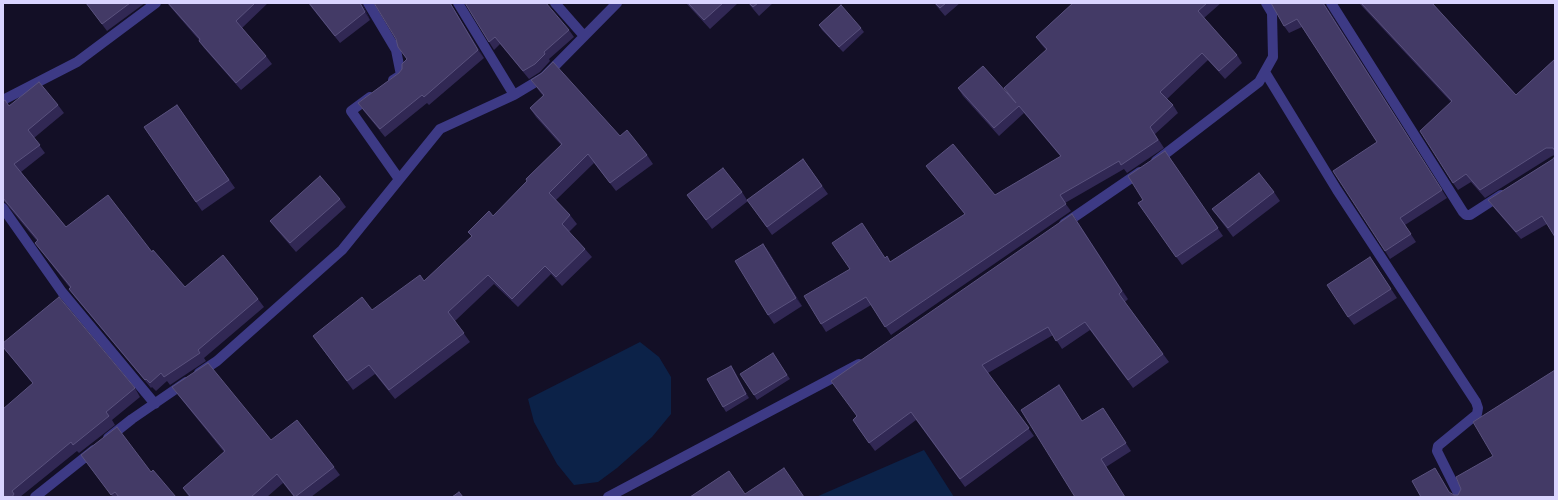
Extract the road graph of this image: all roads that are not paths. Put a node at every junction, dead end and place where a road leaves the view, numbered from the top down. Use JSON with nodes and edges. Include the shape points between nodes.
{"nodes":[{"id":1,"x":156,"y":3,"type":"edge"},
{"id":2,"x":368,"y":3,"type":"edge"},
{"id":3,"x":458,"y":3,"type":"edge"},
{"id":4,"x":555,"y":3,"type":"edge"},
{"id":5,"x":617,"y":3,"type":"edge"},
{"id":6,"x":1266,"y":3,"type":"edge"},
{"id":7,"x":1331,"y":3,"type":"edge"},
{"id":8,"x":584,"y":36,"type":"junction"},
{"id":9,"x":1265,"y":72,"type":"junction"},
{"id":10,"x":514,"y":95,"type":"junction"},
{"id":11,"x":3,"y":100,"type":"edge"},
{"id":12,"x":399,"y":179,"type":"junction"},
{"id":13,"x":1510,"y":190,"type":"edge"},
{"id":14,"x":3,"y":208,"type":"edge"},
{"id":15,"x":1056,"y":229,"type":"edge"},
{"id":16,"x":867,"y":358,"type":"edge"},
{"id":17,"x":155,"y":404,"type":"junction"},
{"id":18,"x":35,"y":497,"type":"edge"},
{"id":19,"x":608,"y":497,"type":"edge"},
{"id":20,"x":1460,"y":497,"type":"edge"}],
"edges":[{"from":1,"to":11,"type":"street","via":[[77,62]]},
{"from":2,"to":12,"type":"street","via":[[396,50],[401,74],[351,110]]},
{"from":3,"to":10,"type":"street"},
{"from":4,"to":8,"type":"street"},
{"from":5,"to":8,"type":"street"},
{"from":6,"to":9,"type":"street","via":[[1272,13],[1273,57]]},
{"from":7,"to":13,"type":"street","via":[[1463,212],[1470,215]]},
{"from":8,"to":10,"type":"street","via":[[544,77]]},
{"from":9,"to":15,"type":"street","via":[[1259,82],[1166,154]]},
{"from":9,"to":20,"type":"street","via":[[1337,190],[1476,402],[1477,414],[1438,446],[1436,451]]},
{"from":10,"to":12,"type":"street","via":[[440,129]]},
{"from":12,"to":17,"type":"street","via":[[342,250],[217,361]]},
{"from":14,"to":17,"type":"street","via":[[62,292]]},
{"from":16,"to":19,"type":"street"},
{"from":17,"to":18,"type":"street","via":[[132,419]]}]}
